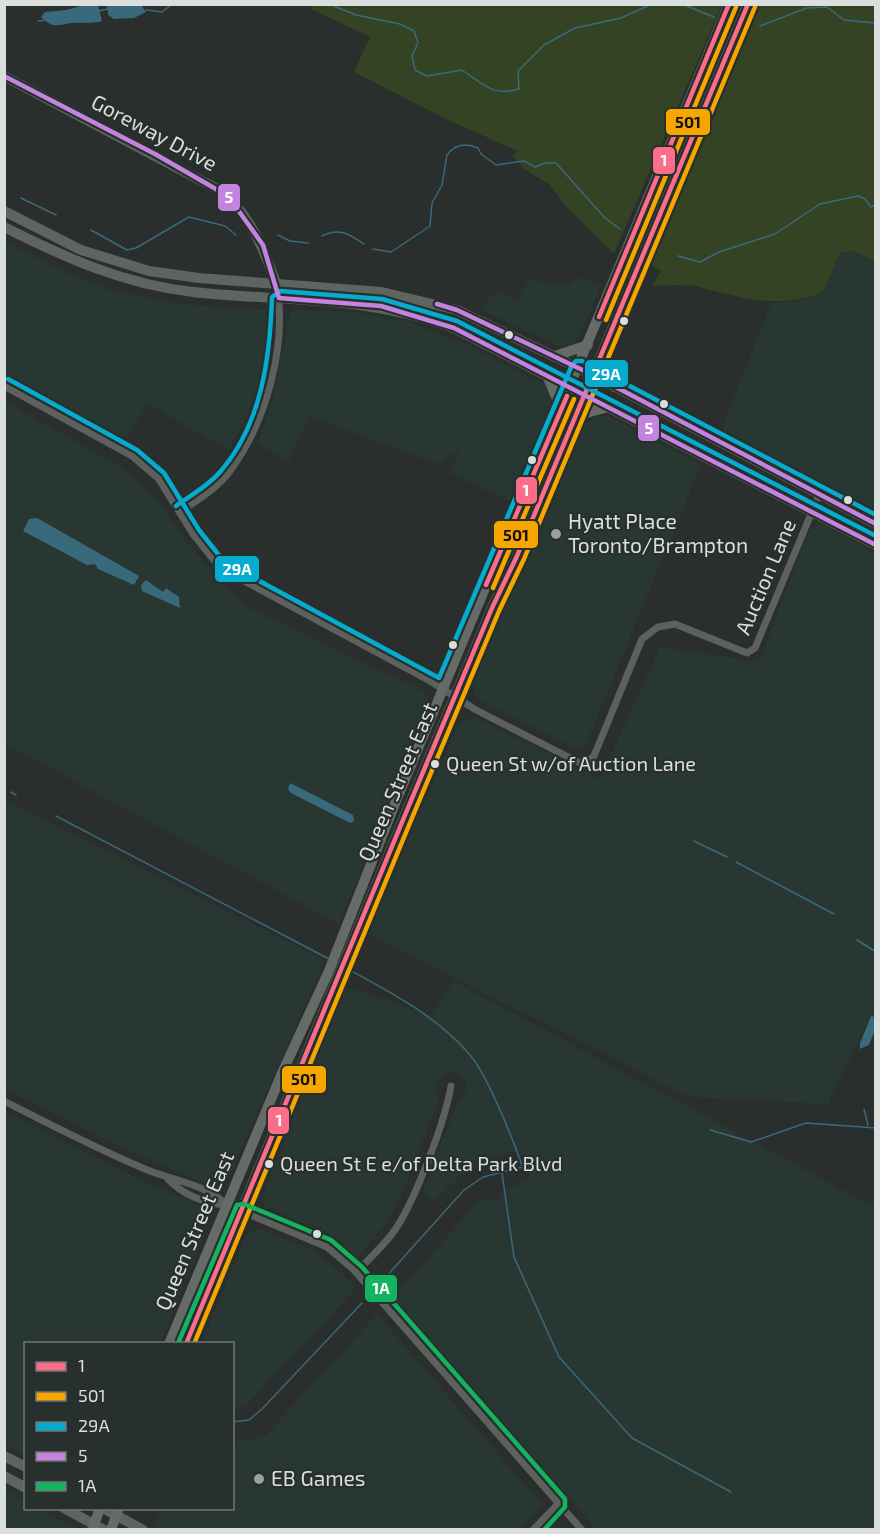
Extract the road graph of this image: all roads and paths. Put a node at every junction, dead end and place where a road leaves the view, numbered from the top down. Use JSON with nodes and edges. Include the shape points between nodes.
{"nodes":[{"id":1,"x":729,"y":4,"type":"edge"},
{"id":2,"x":748,"y":4,"type":"edge"},
{"id":3,"x":4,"y":76,"type":"edge"},
{"id":4,"x":4,"y":211,"type":"edge"},
{"id":5,"x":4,"y":227,"type":"edge"},
{"id":6,"x":276,"y":283,"type":"junction"},
{"id":7,"x":279,"y":298,"type":"junction"},
{"id":8,"x":588,"y":345,"type":"junction"},
{"id":9,"x":603,"y":353,"type":"junction"},
{"id":10,"x":555,"y":356,"type":"junction"},
{"id":11,"x":579,"y":368,"type":"junction"},
{"id":12,"x":547,"y":375,"type":"junction"},
{"id":13,"x":593,"y":375,"type":"junction"},
{"id":14,"x":4,"y":386,"type":"edge"},
{"id":15,"x":571,"y":387,"type":"junction"},
{"id":16,"x":615,"y":387,"type":"junction"},
{"id":17,"x":585,"y":395,"type":"junction"},
{"id":18,"x":608,"y":407,"type":"junction"},
{"id":19,"x":561,"y":409,"type":"junction"},
{"id":20,"x":576,"y":416,"type":"junction"},
{"id":21,"x":819,"y":495,"type":"junction"},
{"id":22,"x":180,"y":512,"type":"junction"},
{"id":23,"x":811,"y":512,"type":"junction"},
{"id":24,"x":876,"y":524,"type":"edge"},
{"id":25,"x":876,"y":545,"type":"edge"},
{"id":26,"x":442,"y":689,"type":"junction"},
{"id":27,"x":455,"y":697,"type":"junction"},
{"id":28,"x":353,"y":927,"type":"junction"},
{"id":29,"x":333,"y":976,"type":"junction"},
{"id":30,"x":452,"y":1086,"type":"dead end"},
{"id":31,"x":4,"y":1101,"type":"edge"},
{"id":32,"x":168,"y":1179,"type":"junction"},
{"id":33,"x":227,"y":1205,"type":"junction"},
{"id":34,"x":241,"y":1211,"type":"junction"},
{"id":35,"x":356,"y":1272,"type":"junction"},
{"id":36,"x":189,"y":1296,"type":"junction"},
{"id":37,"x":192,"y":1329,"type":"junction"},
{"id":38,"x":170,"y":1342,"type":"edge"},
{"id":39,"x":187,"y":1342,"type":"edge"},
{"id":40,"x":4,"y":1456,"type":"edge"},
{"id":41,"x":24,"y":1466,"type":"edge"},
{"id":42,"x":4,"y":1476,"type":"edge"},
{"id":43,"x":24,"y":1487,"type":"edge"},
{"id":44,"x":559,"y":1503,"type":"junction"},
{"id":45,"x":66,"y":1510,"type":"edge"},
{"id":46,"x":102,"y":1510,"type":"edge"},
{"id":47,"x":118,"y":1512,"type":"edge"},
{"id":48,"x":96,"y":1528,"type":"edge"},
{"id":49,"x":111,"y":1530,"type":"edge"},
{"id":50,"x":143,"y":1530,"type":"edge"},
{"id":51,"x":533,"y":1530,"type":"edge"},
{"id":52,"x":582,"y":1530,"type":"edge"}],
"edges":[{"from":1,"to":8,"type":"main road","name":"Queen Street East"},
{"from":2,"to":9,"type":"main road","name":"Queen Street East"},
{"from":3,"to":6,"type":"main road","name":"Goreway Drive","via":[[228,196],[263,245]]},
{"from":4,"to":6,"type":"main road","via":[[81,250],[137,268],[199,278]]},
{"from":5,"to":7,"type":"main road","via":[[116,277],[192,292]]},
{"from":6,"to":7,"type":"street"},
{"from":6,"to":10,"type":"main road","via":[[382,292],[435,303]]},
{"from":7,"to":12,"type":"main road","via":[[381,306],[421,316],[454,328]]},
{"from":7,"to":22,"type":"street","via":[[280,332],[273,377],[246,445],[230,472]]},
{"from":8,"to":10,"type":"main road"},
{"from":8,"to":11,"type":"main road","name":"Queen Street East"},
{"from":9,"to":13,"type":"main road","name":"Queen Street East"},
{"from":9,"to":16,"type":"main road"},
{"from":10,"to":11,"type":"main road"},
{"from":11,"to":13,"type":"main road"},
{"from":11,"to":15,"type":"main road","name":"Queen Street East"},
{"from":12,"to":15,"type":"main road"},
{"from":12,"to":19,"type":"main road"},
{"from":13,"to":16,"type":"main road"},
{"from":13,"to":17,"type":"main road","name":"Queen Street East"},
{"from":14,"to":22,"type":"street","name":"Auction Lane","via":[[132,456],[158,478]]},
{"from":15,"to":17,"type":"main road"},
{"from":15,"to":19,"type":"main road","name":"Queen Street East"},
{"from":16,"to":21,"type":"main road"},
{"from":17,"to":18,"type":"main road"},
{"from":17,"to":20,"type":"main road","name":"Queen Street East"},
{"from":18,"to":20,"type":"main road"},
{"from":18,"to":23,"type":"main road"},
{"from":19,"to":26,"type":"main road","name":"Queen Street East"},
{"from":20,"to":27,"type":"main road","name":"Queen Street East"},
{"from":21,"to":23,"type":"street","name":"Auction Lane"},
{"from":21,"to":24,"type":"main road"},
{"from":22,"to":26,"type":"street","name":"Auction Lane","via":[[213,559],[233,575]]},
{"from":23,"to":25,"type":"main road"},
{"from":23,"to":27,"type":"street","name":"Auction Lane","via":[[755,648],[747,653],[675,624],[658,627],[642,639],[589,761],[576,761]]},
{"from":26,"to":27,"type":"street","name":"Auction Lane"},
{"from":26,"to":28,"type":"main road","name":"Queen Street East"},
{"from":27,"to":28,"type":"main road","name":"Queen Street East"},
{"from":28,"to":29,"type":"main road","name":"Queen Street East"},
{"from":29,"to":33,"type":"main road","name":"Queen Street East"},
{"from":29,"to":34,"type":"main road","name":"Queen Street East"},
{"from":30,"to":35,"type":"street","via":[[407,1208],[396,1228]]},
{"from":31,"to":32,"type":"street","via":[[81,1142]]},
{"from":32,"to":33,"type":"street","via":[[215,1193]]},
{"from":32,"to":33,"type":"street","via":[[179,1190],[209,1204]]},
{"from":33,"to":34,"type":"street"},
{"from":33,"to":36,"type":"main road","name":"Queen Street East"},
{"from":34,"to":35,"type":"street","via":[[327,1248]]},
{"from":34,"to":37,"type":"main road","name":"Queen Street East"},
{"from":35,"to":44,"type":"street"},
{"from":36,"to":37,"type":"main road","via":[[196,1305],[189,1323]]},
{"from":36,"to":38,"type":"main road","name":"Queen Street East"},
{"from":37,"to":39,"type":"main road","name":"Queen Street East"},
{"from":40,"to":41,"type":"main road"},
{"from":42,"to":43,"type":"main road"},
{"from":44,"to":51,"type":"street"},
{"from":44,"to":52,"type":"street"},
{"from":45,"to":48,"type":"main road"},
{"from":46,"to":48,"type":"main road"},
{"from":47,"to":49,"type":"main road"},
{"from":47,"to":50,"type":"main road"}]}
